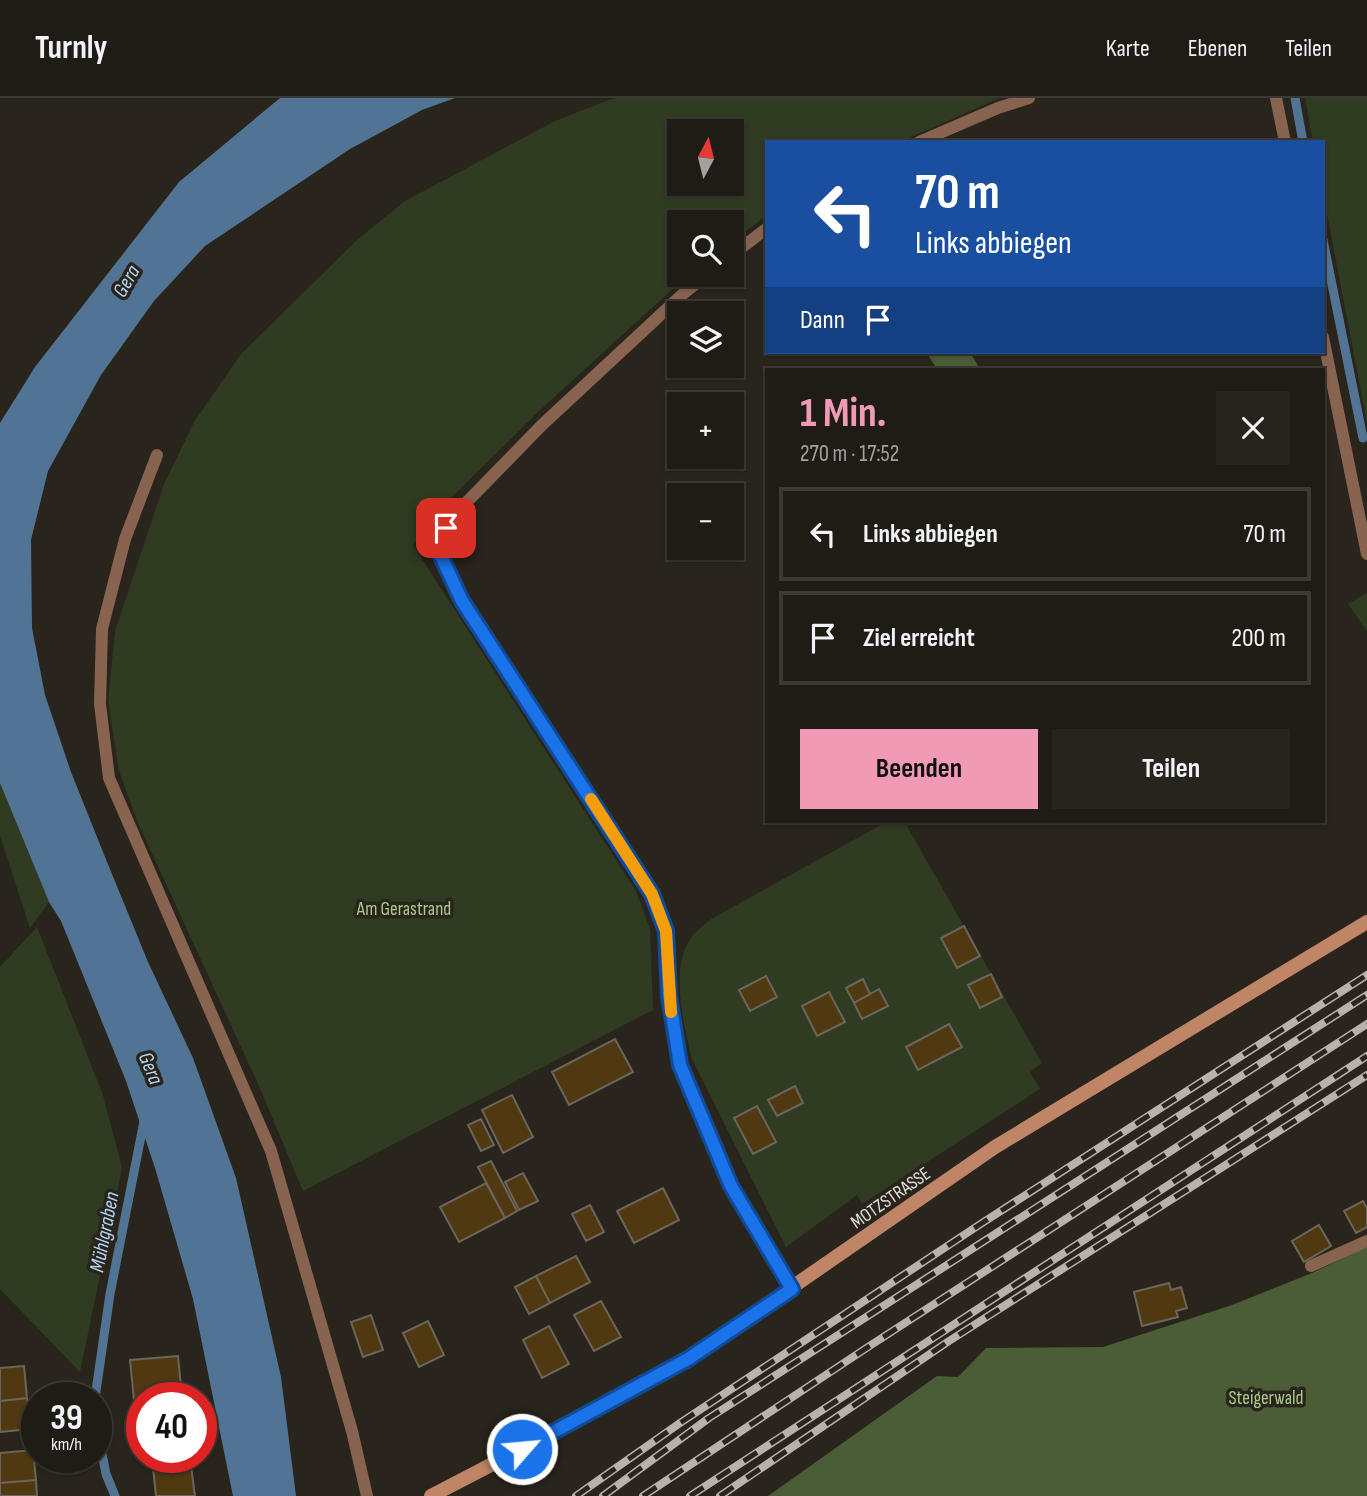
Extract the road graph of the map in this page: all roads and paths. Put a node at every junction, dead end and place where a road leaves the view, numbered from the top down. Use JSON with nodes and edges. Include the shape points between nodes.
{"nodes":[{"id":1,"x":1029,"y":98,"type":"edge"},
{"id":2,"x":1276,"y":98,"type":"edge"},
{"id":3,"x":924,"y":140,"type":"edge"},
{"id":4,"x":1285,"y":140,"type":"edge"},
{"id":5,"x":765,"y":230,"type":"edge"},
{"id":6,"x":744,"y":246,"type":"edge"},
{"id":7,"x":692,"y":287,"type":"edge"},
{"id":8,"x":1325,"y":347,"type":"edge"},
{"id":9,"x":157,"y":455,"type":"dead end"},
{"id":10,"x":1367,"y":554,"type":"edge"},
{"id":11,"x":1367,"y":922,"type":"edge"},
{"id":12,"x":1367,"y":1241,"type":"edge"},
{"id":13,"x":1311,"y":1266,"type":"dead end"},
{"id":14,"x":792,"y":1289,"type":"junction"},
{"id":15,"x":366,"y":1496,"type":"edge"},
{"id":16,"x":432,"y":1496,"type":"edge"}],
"edges":[{"from":1,"to":3,"type":"lane"},
{"from":2,"to":4,"type":"lane"},
{"from":5,"to":6,"type":"lane"},
{"from":7,"to":14,"type":"lane","via":[[542,425],[462,507],[446,528],[440,554],[462,601],[652,894],[666,931],[669,996],[680,1065],[731,1186]]},
{"from":8,"to":10,"type":"lane"},
{"from":9,"to":15,"type":"lane","via":[[125,539],[102,629],[100,704],[109,778],[271,1151],[352,1431]]},
{"from":11,"to":14,"type":"street","name":"MOTZSTRASSE","via":[[995,1147]]},
{"from":12,"to":13,"type":"lane"},
{"from":14,"to":16,"type":"street","name":"MOTZSTRASSE","via":[[688,1359]]}]}
